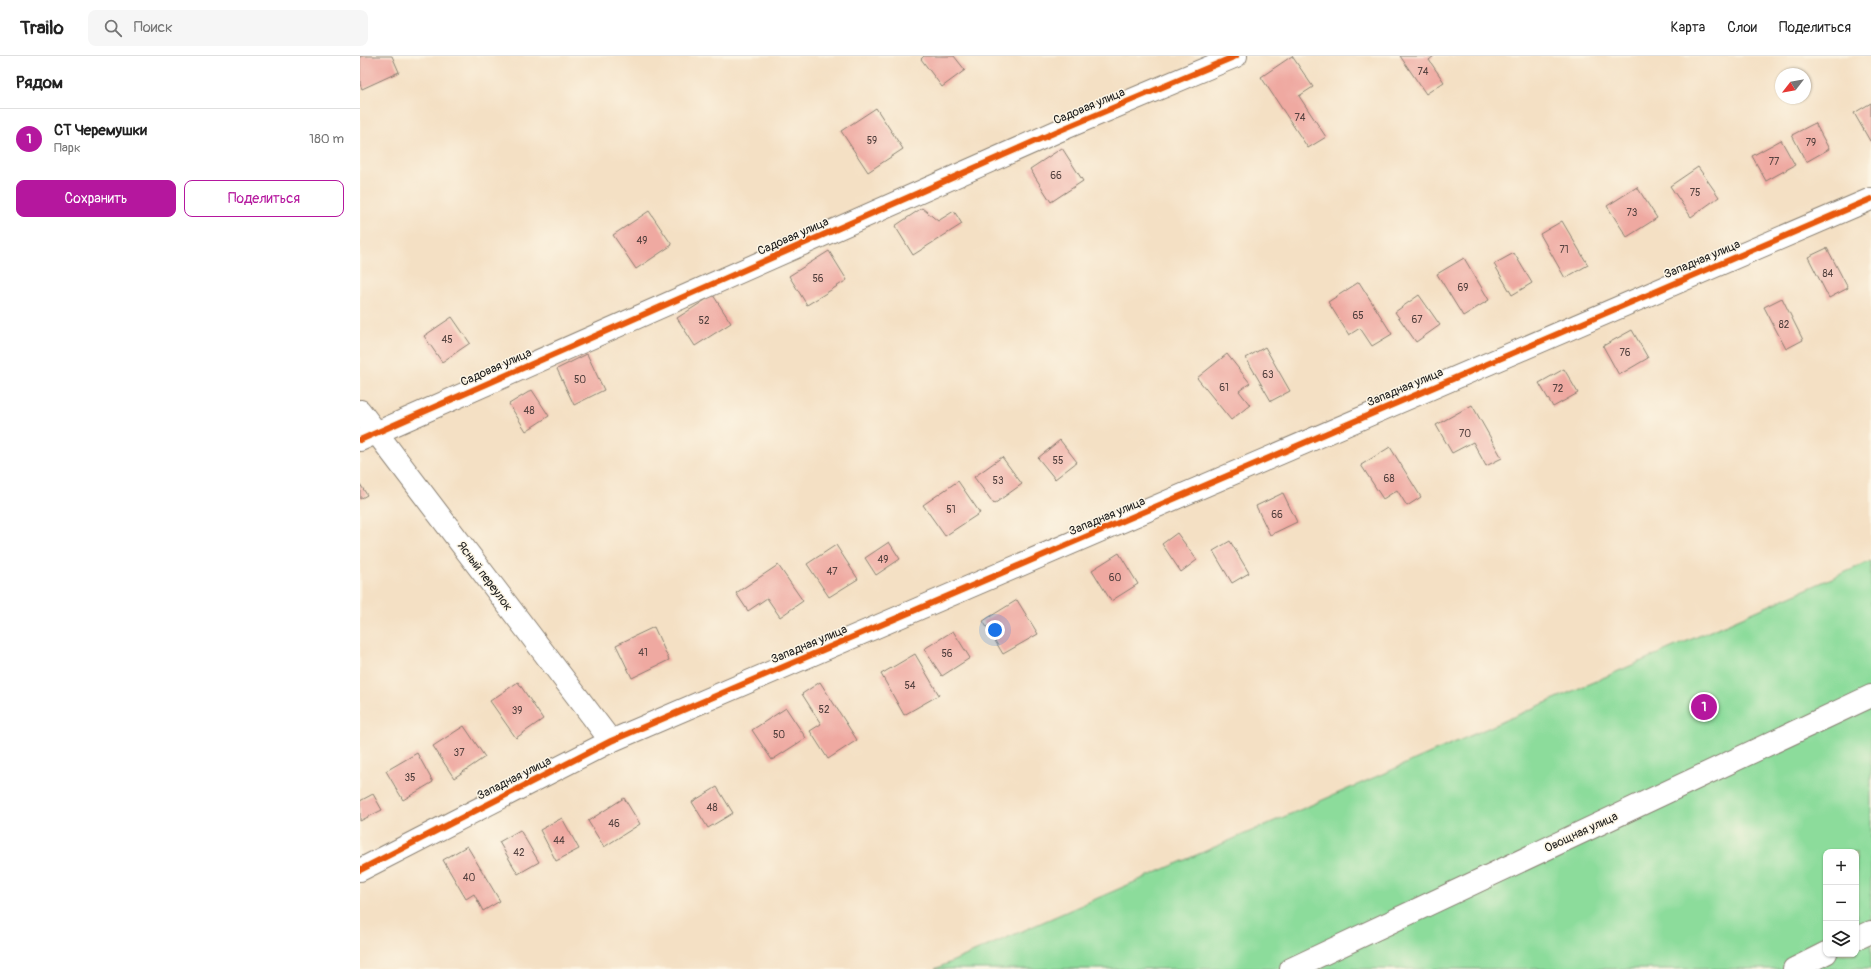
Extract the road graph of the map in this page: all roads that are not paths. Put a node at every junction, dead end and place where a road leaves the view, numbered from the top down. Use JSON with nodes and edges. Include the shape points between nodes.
{"nodes":[{"id":1,"x":1236,"y":56,"type":"edge"},
{"id":2,"x":1871,"y":199,"type":"edge"},
{"id":3,"x":360,"y":411,"type":"edge"},
{"id":4,"x":368,"y":436,"type":"edge"},
{"id":5,"x":1871,"y":696,"type":"edge"},
{"id":6,"x":611,"y":741,"type":"junction"},
{"id":7,"x":360,"y":870,"type":"edge"},
{"id":8,"x":1871,"y":932,"type":"edge"},
{"id":9,"x":1859,"y":938,"type":"edge"},
{"id":10,"x":1823,"y":954,"type":"edge"},
{"id":11,"x":1291,"y":969,"type":"edge"},
{"id":12,"x":1794,"y":969,"type":"edge"}],
"edges":[{"from":1,"to":4,"type":"street","name":"Садовая улица","via":[[1058,131]]},
{"from":2,"to":6,"type":"street","name":"Западная улица"},
{"from":3,"to":4,"type":"street","name":"Ясный переулок"},
{"from":4,"to":6,"type":"street","name":"Ясный переулок"},
{"from":5,"to":11,"type":"street","name":"Овощная улица"},
{"from":6,"to":7,"type":"street","name":"Западная улица"},
{"from":8,"to":9,"type":"street"},
{"from":10,"to":12,"type":"street"}]}
